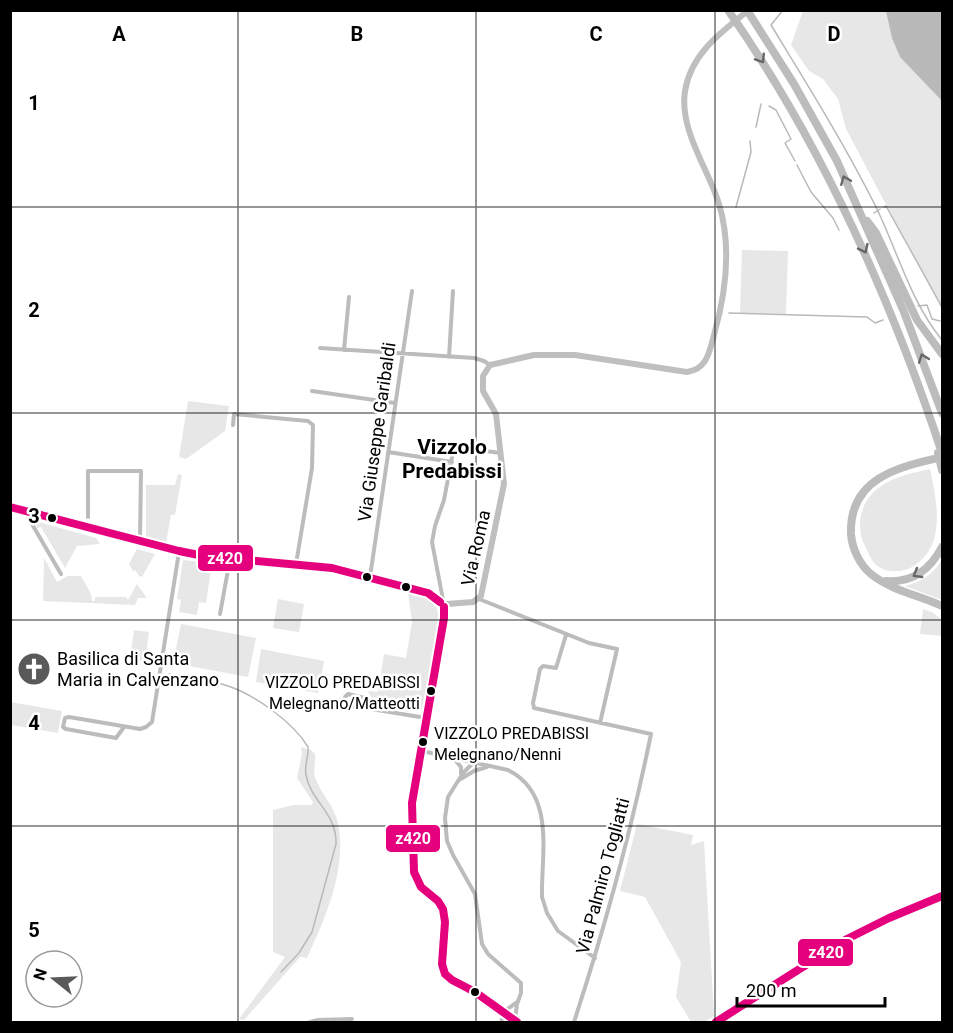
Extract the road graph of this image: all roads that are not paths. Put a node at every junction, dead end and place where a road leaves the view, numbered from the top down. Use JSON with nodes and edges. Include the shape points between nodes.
{"nodes":[{"id":1,"x":728,"y":10,"type":"edge"},
{"id":2,"x":748,"y":10,"type":"edge"},
{"id":3,"x":862,"y":216,"type":"junction"},
{"id":4,"x":412,"y":291,"type":"dead end"},
{"id":5,"x":453,"y":291,"type":"dead end"},
{"id":6,"x":349,"y":297,"type":"dead end"},
{"id":7,"x":320,"y":348,"type":"dead end"},
{"id":8,"x":344,"y":350,"type":"junction"},
{"id":9,"x":402,"y":353,"type":"junction"},
{"id":10,"x":942,"y":354,"type":"edge"},
{"id":11,"x":449,"y":357,"type":"junction"},
{"id":12,"x":490,"y":365,"type":"junction"},
{"id":13,"x":312,"y":391,"type":"dead end"},
{"id":14,"x":924,"y":397,"type":"junction"},
{"id":15,"x":395,"y":403,"type":"junction"},
{"id":16,"x":942,"y":413,"type":"edge"},
{"id":17,"x":233,"y":425,"type":"dead end"},
{"id":18,"x":388,"y":452,"type":"junction"},
{"id":19,"x":501,"y":453,"type":"junction"},
{"id":20,"x":940,"y":456,"type":"edge"},
{"id":21,"x":452,"y":462,"type":"junction"},
{"id":22,"x":942,"y":470,"type":"edge"},
{"id":23,"x":12,"y":508,"type":"edge"},
{"id":24,"x":25,"y":511,"type":"junction"},
{"id":25,"x":88,"y":517,"type":"dead end"},
{"id":26,"x":140,"y":541,"type":"junction"},
{"id":27,"x":942,"y":547,"type":"edge"},
{"id":28,"x":179,"y":551,"type":"junction"},
{"id":29,"x":230,"y":558,"type":"junction"},
{"id":30,"x":296,"y":564,"type":"junction"},
{"id":31,"x":61,"y":574,"type":"dead end"},
{"id":32,"x":370,"y":578,"type":"junction"},
{"id":33,"x":881,"y":580,"type":"junction"},
{"id":34,"x":478,"y":599,"type":"junction"},
{"id":35,"x":443,"y":603,"type":"junction"},
{"id":36,"x":942,"y":606,"type":"edge"},
{"id":37,"x":220,"y":614,"type":"dead end"},
{"id":38,"x":566,"y":635,"type":"junction"},
{"id":39,"x":375,"y":709,"type":"junction"},
{"id":40,"x":426,"y":718,"type":"junction"},
{"id":41,"x":600,"y":723,"type":"junction"},
{"id":42,"x":124,"y":727,"type":"junction"},
{"id":43,"x":421,"y":751,"type":"junction"},
{"id":44,"x":452,"y":758,"type":"junction"},
{"id":45,"x":474,"y":763,"type":"junction"},
{"id":46,"x":493,"y":767,"type":"junction"},
{"id":47,"x":469,"y":773,"type":"junction"},
{"id":48,"x":460,"y":776,"type":"junction"},
{"id":49,"x":456,"y":783,"type":"junction"},
{"id":50,"x":942,"y":896,"type":"edge"},
{"id":51,"x":595,"y":958,"type":"junction"},
{"id":52,"x":519,"y":999,"type":"junction"},
{"id":53,"x":504,"y":1013,"type":"junction"},
{"id":54,"x":352,"y":1018,"type":"dead end"},
{"id":55,"x":515,"y":1022,"type":"edge"},
{"id":56,"x":310,"y":1023,"type":"edge"},
{"id":57,"x":501,"y":1023,"type":"edge"},
{"id":58,"x":574,"y":1023,"type":"edge"},
{"id":59,"x":716,"y":1023,"type":"edge"}],
"edges":[{"from":1,"to":14,"type":"highway","one_way":true,"via":[[779,88],[838,196],[889,304]]},
{"from":3,"to":2,"type":"highway","one_way":true,"via":[[810,112]]},
{"from":2,"to":12,"type":"street","via":[[707,46],[694,64],[684,100],[691,136],[717,196],[727,251],[724,288],[704,365],[696,370],[673,371],[575,355],[534,355]]},
{"from":3,"to":10,"type":"highway","via":[[876,234],[917,320]]},
{"from":16,"to":3,"type":"highway","one_way":true},
{"from":4,"to":9,"type":"street","name":"Via Giuseppe Garibaldi"},
{"from":5,"to":11,"type":"street"},
{"from":6,"to":8,"type":"street"},
{"from":7,"to":8,"type":"street"},
{"from":8,"to":9,"type":"street"},
{"from":9,"to":11,"type":"street"},
{"from":9,"to":15,"type":"street","name":"Via Giuseppe Garibaldi"},
{"from":11,"to":12,"type":"street","via":[[481,360]]},
{"from":12,"to":19,"type":"street","name":"Via Roma","via":[[483,376],[483,391],[496,414]]},
{"from":13,"to":15,"type":"street"},
{"from":14,"to":20,"type":"highway"},
{"from":14,"to":22,"type":"highway"},
{"from":15,"to":18,"type":"street","name":"Via Giuseppe Garibaldi"},
{"from":17,"to":30,"type":"street","via":[[234,414],[308,421],[313,425],[312,468]]},
{"from":18,"to":21,"type":"street"},
{"from":18,"to":32,"type":"street","name":"Via Giuseppe Garibaldi"},
{"from":19,"to":21,"type":"street","via":[[454,447]]},
{"from":19,"to":34,"type":"street","name":"Via Roma","via":[[504,494]]},
{"from":20,"to":33,"type":"highway","via":[[880,477],[866,489],[855,508],[851,527],[854,549],[869,573]]},
{"from":21,"to":35,"type":"street","via":[[432,542]]},
{"from":23,"to":24,"type":"street"},
{"from":24,"to":26,"type":"street"},
{"from":24,"to":31,"type":"street"},
{"from":25,"to":26,"type":"street","via":[[88,471],[141,471]]},
{"from":26,"to":28,"type":"street"},
{"from":27,"to":33,"type":"highway","one_way":true,"via":[[930,565],[914,577]]},
{"from":28,"to":29,"type":"street"},
{"from":28,"to":42,"type":"street","via":[[152,722],[146,728]]},
{"from":29,"to":30,"type":"street"},
{"from":29,"to":37,"type":"street"},
{"from":30,"to":32,"type":"street"},
{"from":32,"to":35,"type":"street","via":[[428,593]]},
{"from":33,"to":36,"type":"highway"},
{"from":34,"to":35,"type":"street","via":[[471,603]]},
{"from":34,"to":38,"type":"street"},
{"from":35,"to":40,"type":"street","via":[[444,618]]},
{"from":38,"to":41,"type":"street","via":[[617,649]]},
{"from":38,"to":41,"type":"street","via":[[556,668],[540,669],[533,706]]},
{"from":39,"to":39,"type":"street","via":[[365,698],[348,694],[345,697],[347,705]]},
{"from":39,"to":40,"type":"street"},
{"from":40,"to":43,"type":"street"},
{"from":41,"to":51,"type":"street","name":"Via Palmiro Togliatti","via":[[651,734],[630,834]]},
{"from":42,"to":42,"type":"street","via":[[69,717],[63,722],[66,729],[116,738]]},
{"from":43,"to":44,"type":"street"},
{"from":43,"to":53,"type":"street","via":[[411,807],[414,867],[419,883],[443,909],[442,968],[450,979]]},
{"from":44,"to":45,"type":"street"},
{"from":44,"to":48,"type":"street","via":[[460,765]]},
{"from":45,"to":46,"type":"street"},
{"from":45,"to":47,"type":"street"},
{"from":45,"to":48,"type":"street"},
{"from":46,"to":47,"type":"street"},
{"from":46,"to":51,"type":"street","via":[[518,776],[536,799],[543,827],[544,907],[558,931]]},
{"from":47,"to":49,"type":"street"},
{"from":48,"to":49,"type":"street"},
{"from":49,"to":52,"type":"street","via":[[446,812],[449,848],[475,894],[482,944],[519,980]]},
{"from":50,"to":59,"type":"main road","via":[[847,939]]},
{"from":51,"to":58,"type":"street","name":"Via Palmiro Togliatti"},
{"from":52,"to":53,"type":"street"},
{"from":52,"to":55,"type":"street"},
{"from":53,"to":55,"type":"street"},
{"from":53,"to":57,"type":"street"},
{"from":54,"to":56,"type":"street"}]}
